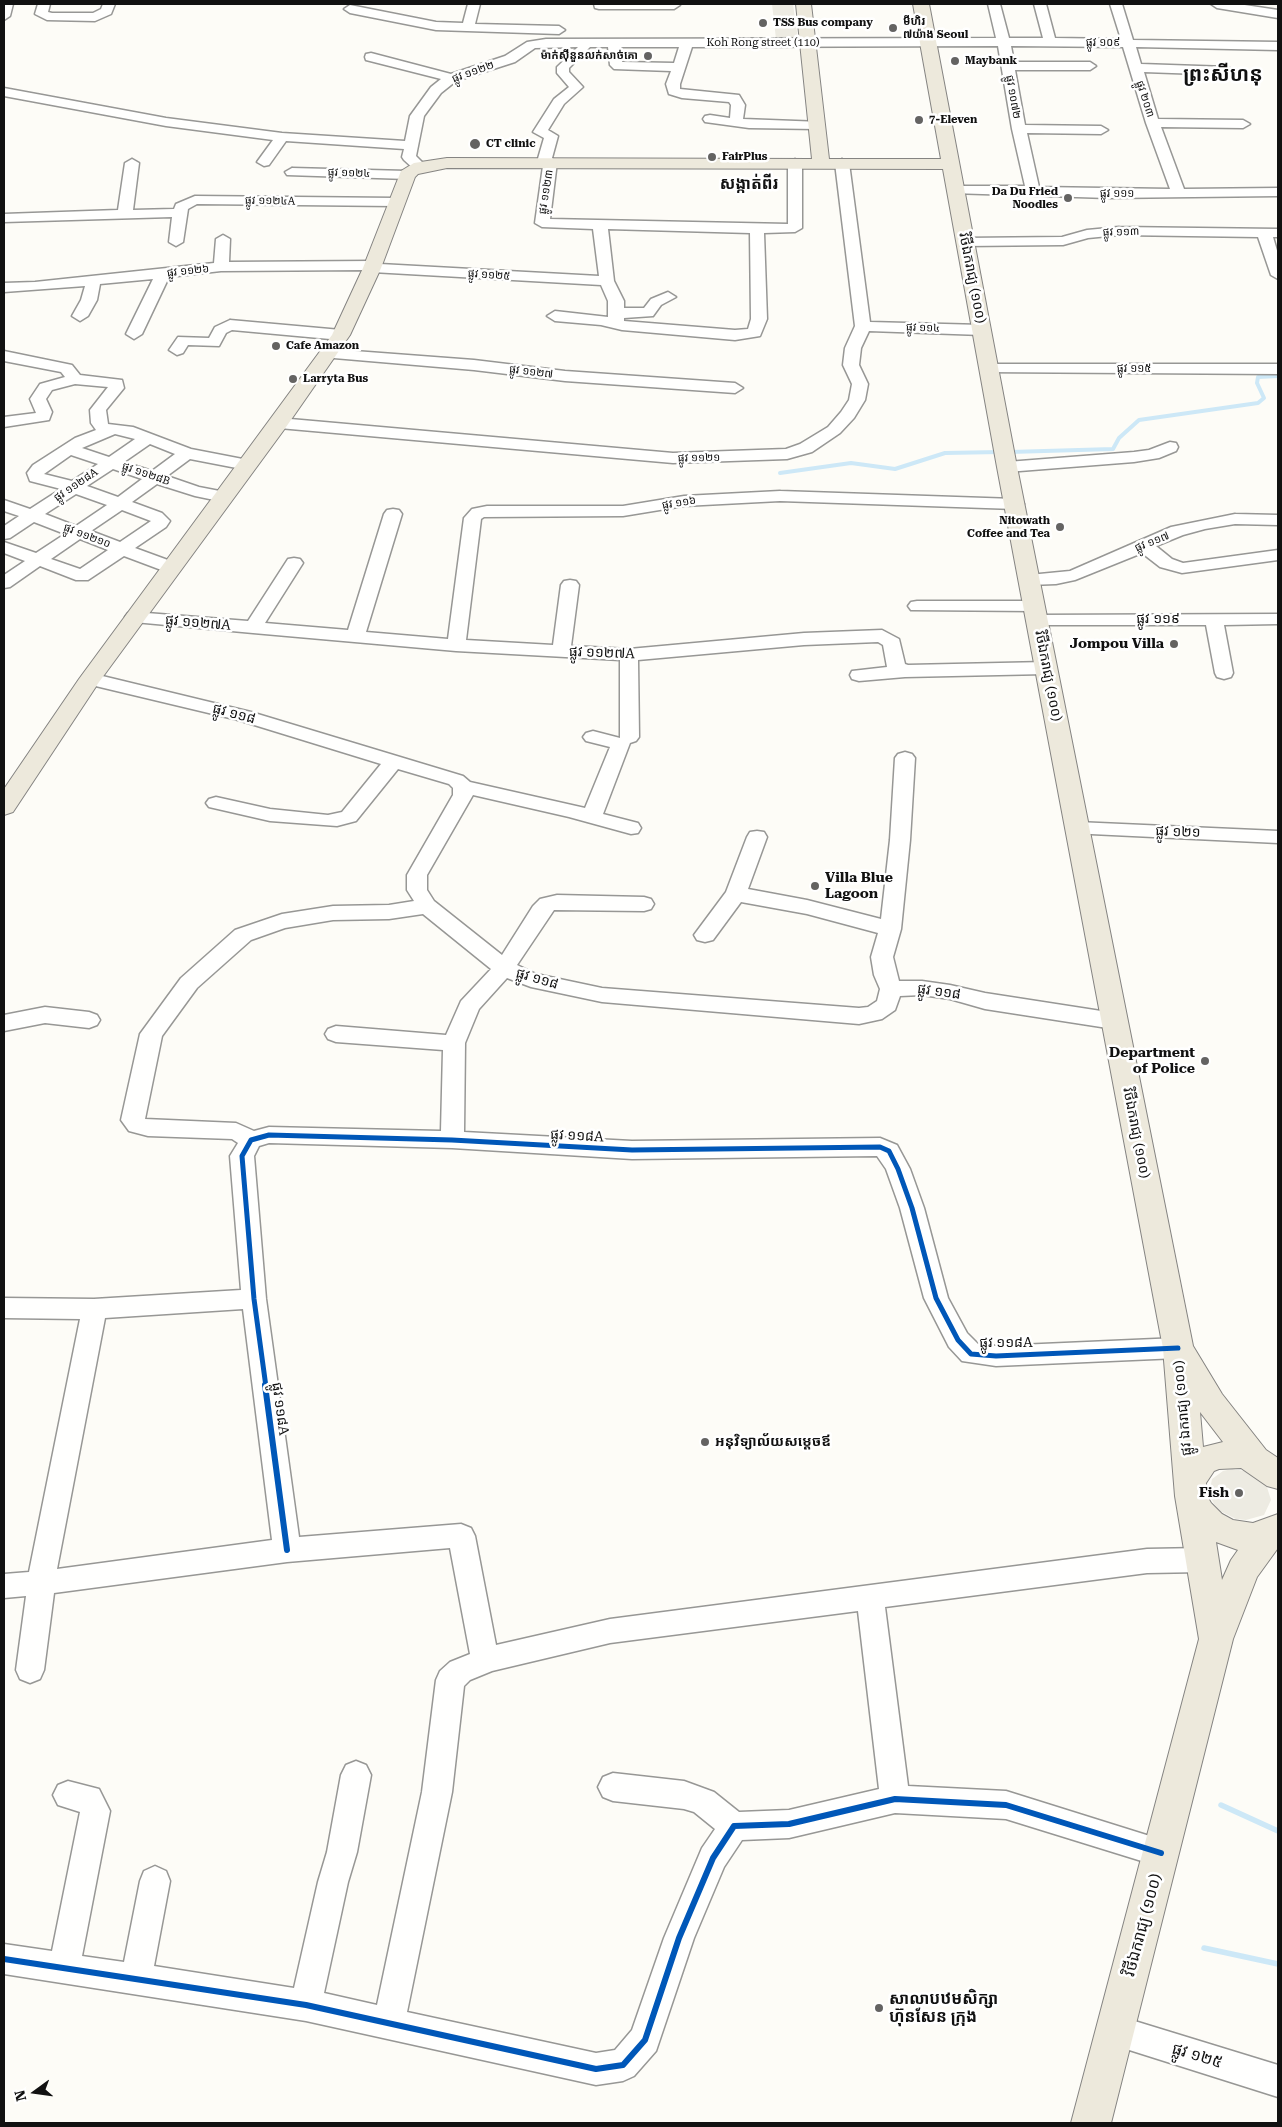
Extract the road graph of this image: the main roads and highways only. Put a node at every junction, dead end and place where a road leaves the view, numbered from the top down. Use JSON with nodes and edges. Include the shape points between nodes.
{"nodes":[{"id":1,"x":803,"y":4,"type":"edge"},
{"id":2,"x":921,"y":4,"type":"edge"},
{"id":3,"x":821,"y":163,"type":"junction"},
{"id":4,"x":951,"y":164,"type":"junction"},
{"id":5,"x":4,"y":807,"type":"edge"},
{"id":6,"x":1178,"y":1348,"type":"junction"},
{"id":7,"x":1270,"y":1468,"type":"edge"},
{"id":8,"x":1190,"y":1490,"type":"junction"},
{"id":9,"x":1275,"y":1530,"type":"edge"},
{"id":10,"x":1216,"y":1639,"type":"junction"},
{"id":11,"x":1091,"y":2123,"type":"edge"}],
"edges":[{"from":1,"to":3,"type":"main road"},
{"from":2,"to":4,"type":"main road","name":"វិថីឯករាជ្យ (១០០)"},
{"from":3,"to":4,"type":"main road"},
{"from":3,"to":5,"type":"main road","via":[[447,163],[413,171],[396,202],[373,266],[328,354],[134,617]]},
{"from":4,"to":6,"type":"main road","name":"វិថីឯករាជ្យ (១០០)"},
{"from":6,"to":7,"type":"main road","name":"ផ្លូវ ឯករាជ្យ (១០០)","via":[[1211,1403]]},
{"from":6,"to":8,"type":"main road","name":"ផ្លូវ ឯករាជ្យ (១០០)"},
{"from":7,"to":8,"type":"main road","via":[[1229,1454],[1213,1457],[1195,1471]]},
{"from":8,"to":9,"type":"main road","via":[[1199,1512],[1221,1530],[1236,1536],[1253,1537]]},
{"from":8,"to":10,"type":"main road","name":"ផ្លូវ ឯករាជ្យ (១០០)"},
{"from":9,"to":10,"type":"main road","via":[[1243,1570]]},
{"from":10,"to":11,"type":"main road","name":"វិថីឯករាជ្យ (១០០)"}]}
